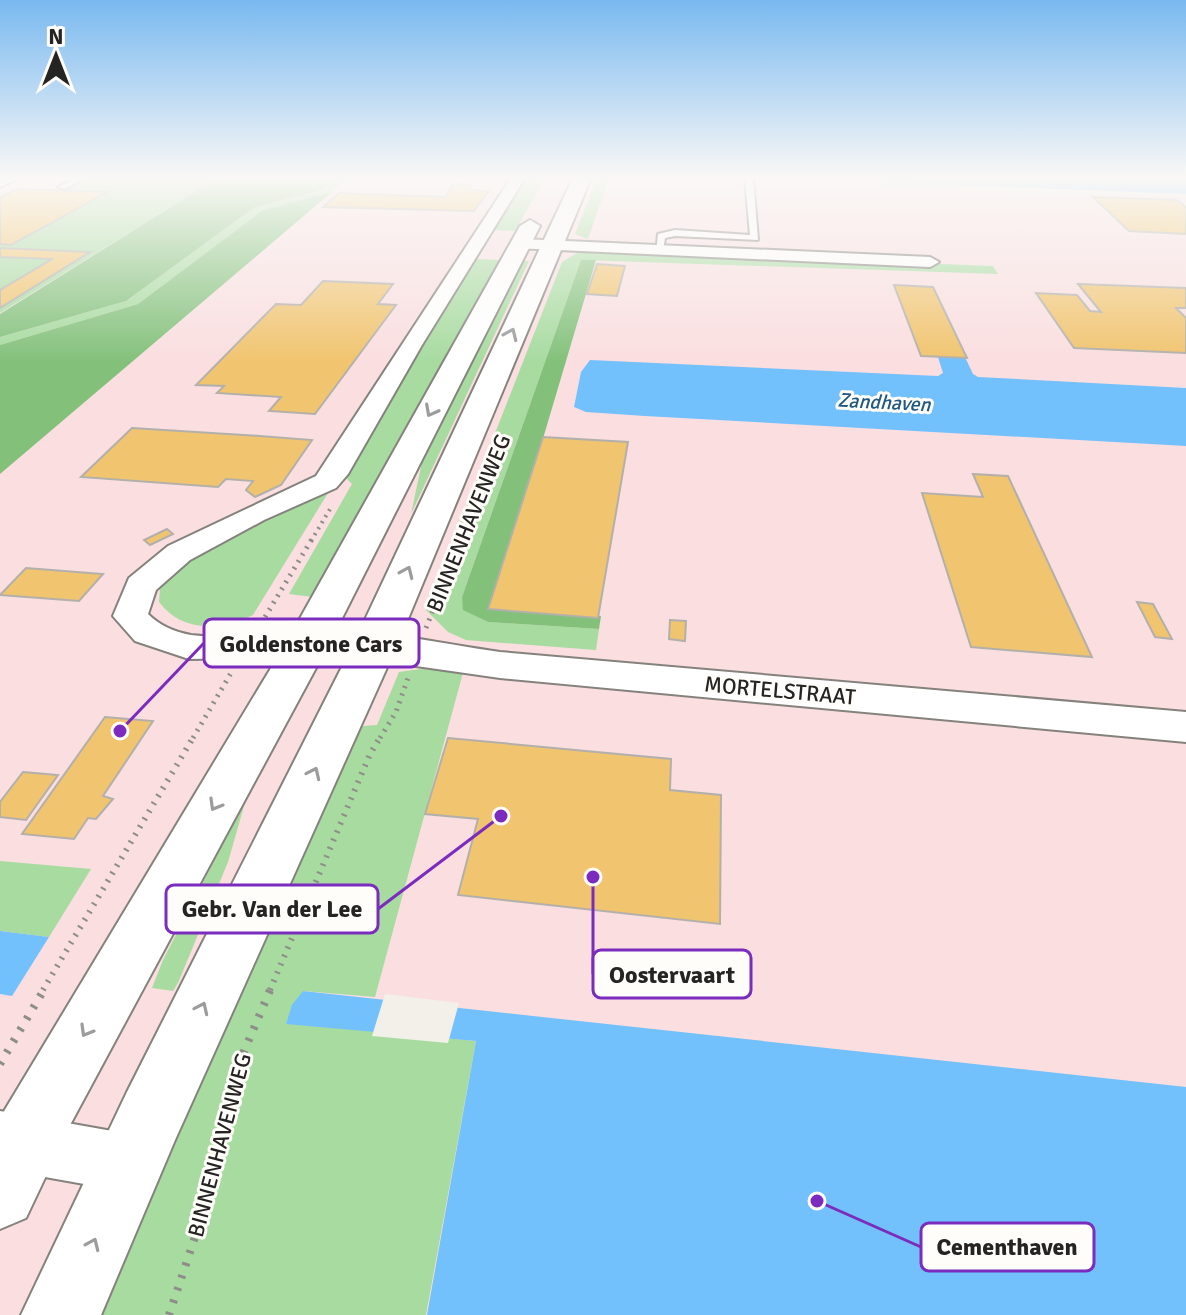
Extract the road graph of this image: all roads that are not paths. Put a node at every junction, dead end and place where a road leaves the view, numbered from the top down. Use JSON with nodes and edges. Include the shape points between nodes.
{"nodes":[{"id":1,"x":479,"y":239,"type":"edge"},
{"id":2,"x":536,"y":239,"type":"edge"},
{"id":3,"x":539,"y":239,"type":"edge"},
{"id":4,"x":661,"y":239,"type":"edge"},
{"id":5,"x":536,"y":244,"type":"junction"},
{"id":6,"x":659,"y":251,"type":"junction"},
{"id":7,"x":930,"y":262,"type":"dead end"},
{"id":8,"x":309,"y":640,"type":"junction"},
{"id":9,"x":396,"y":648,"type":"junction"},
{"id":10,"x":1186,"y":727,"type":"edge"},
{"id":11,"x":8,"y":1159,"type":"edge"},
{"id":12,"x":129,"y":1163,"type":"junction"},
{"id":13,"x":61,"y":1315,"type":"edge"}],
"edges":[{"from":1,"to":8,"type":"street","via":[[326,482],[179,553],[141,585],[130,616],[147,633],[189,647]]},
{"from":2,"to":5,"type":"main road","name":"BINNENHAVENWEG"},
{"from":3,"to":5,"type":"main road","name":"BINNENHAVENWEG"},
{"from":4,"to":6,"type":"lane"},
{"from":5,"to":6,"type":"street"},
{"from":5,"to":8,"type":"main road","name":"BINNENHAVENWEG","one_way":true},
{"from":9,"to":5,"type":"main road","name":"BINNENHAVENWEG","one_way":true},
{"from":6,"to":7,"type":"street"},
{"from":8,"to":9,"type":"street"},
{"from":8,"to":11,"type":"main road","name":"BINNENHAVENWEG","one_way":true},
{"from":9,"to":10,"type":"street","name":"MORTELSTRAAT","via":[[500,665]]},
{"from":12,"to":9,"type":"main road","name":"BINNENHAVENWEG","one_way":true},
{"from":11,"to":12,"type":"street"},
{"from":13,"to":12,"type":"main road","name":"BINNENHAVENWEG","one_way":true}]}
